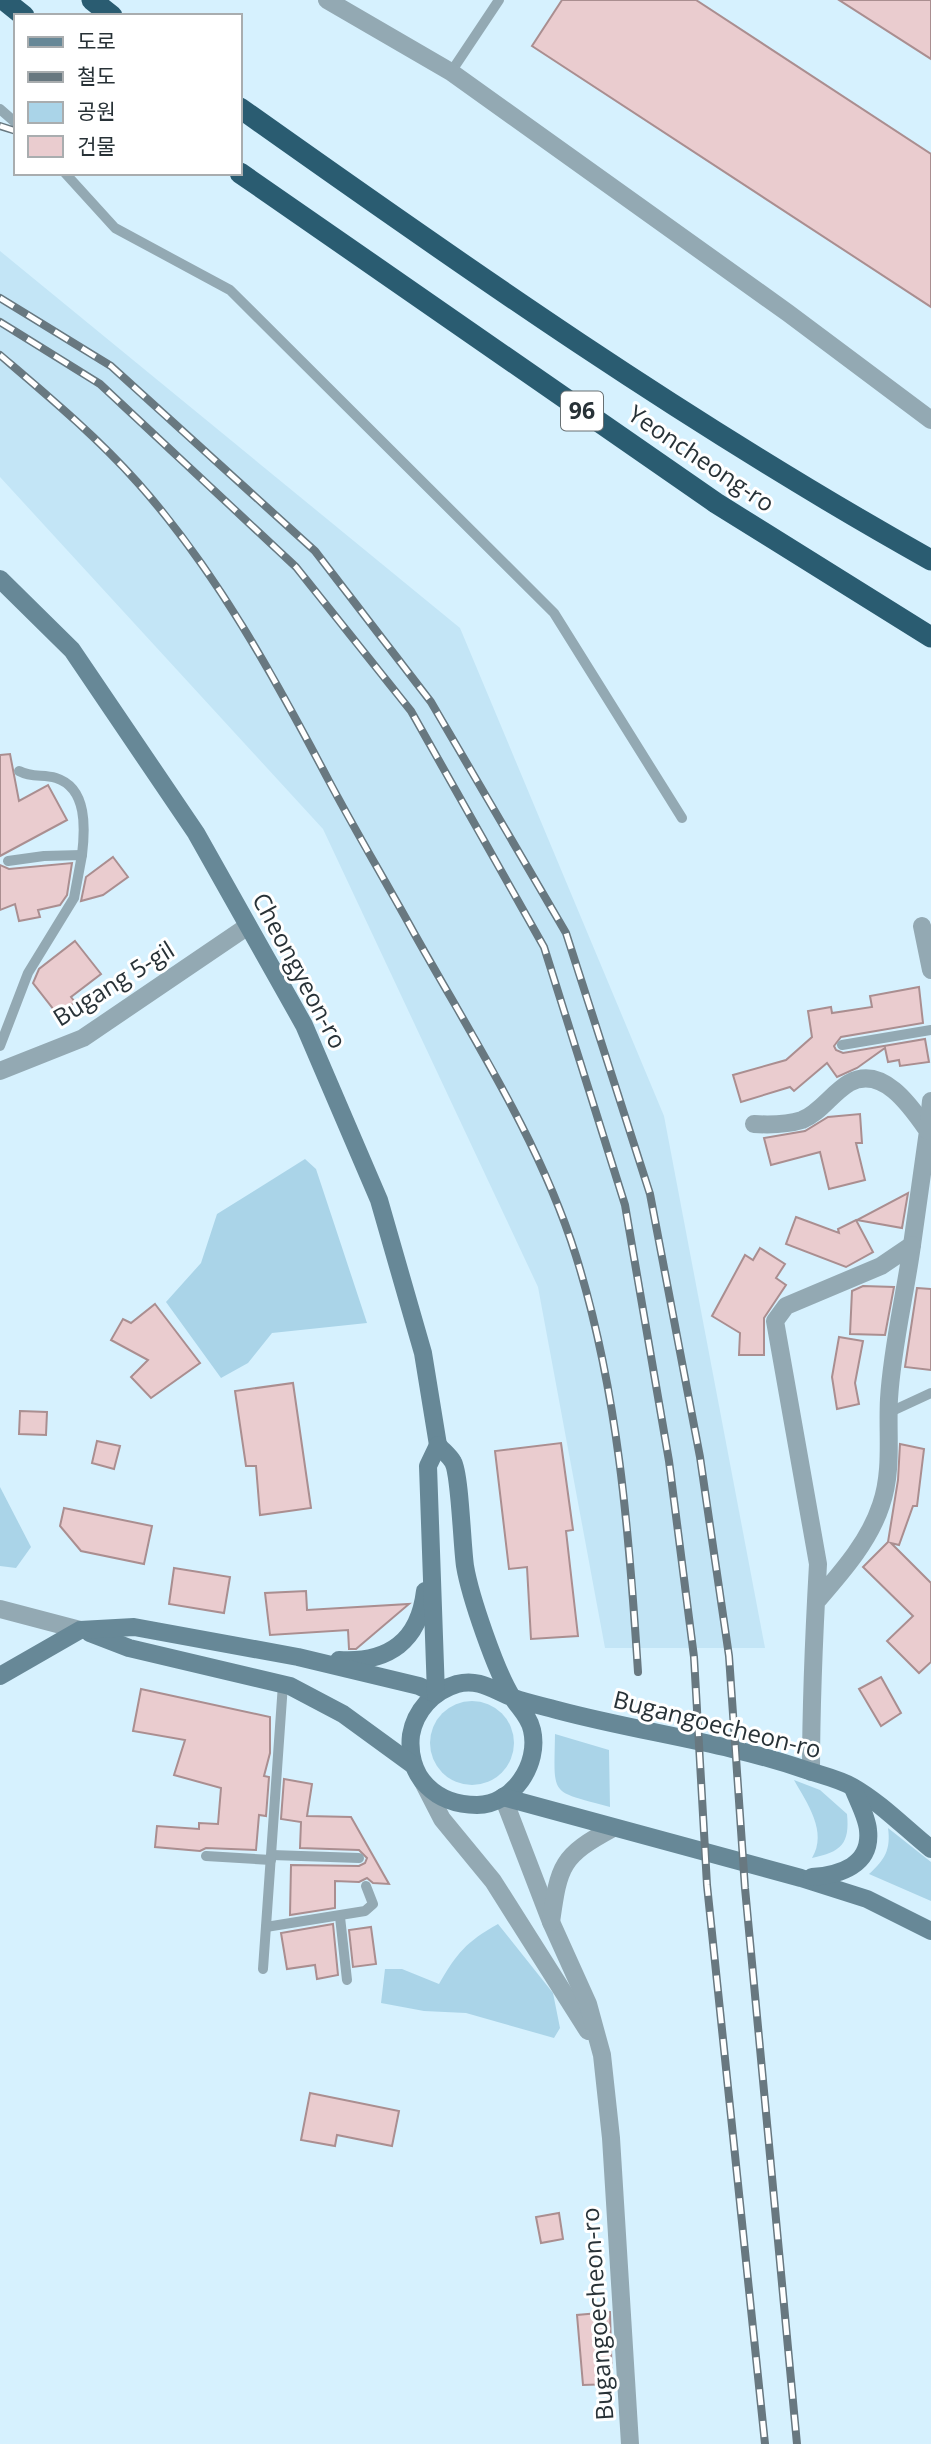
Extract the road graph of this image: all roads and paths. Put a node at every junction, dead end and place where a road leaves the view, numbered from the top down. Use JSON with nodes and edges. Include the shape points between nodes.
{"nodes":[{"id":1,"x":4,"y":0,"type":"edge"},
{"id":2,"x":92,"y":0,"type":"edge"},
{"id":3,"x":327,"y":0,"type":"edge"},
{"id":4,"x":499,"y":0,"type":"edge"},
{"id":5,"x":22,"y":14,"type":"edge"},
{"id":6,"x":110,"y":14,"type":"edge"},
{"id":7,"x":451,"y":72,"type":"junction"},
{"id":8,"x":0,"y":109,"type":"edge"},
{"id":9,"x":242,"y":109,"type":"edge"},
{"id":10,"x":14,"y":121,"type":"edge"},
{"id":11,"x":242,"y":174,"type":"edge"},
{"id":12,"x":67,"y":175,"type":"edge"},
{"id":13,"x":931,"y":421,"type":"edge"},
{"id":14,"x":931,"y":560,"type":"edge"},
{"id":15,"x":0,"y":579,"type":"edge"},
{"id":16,"x":931,"y":637,"type":"edge"},
{"id":17,"x":19,"y":771,"type":"dead end"},
{"id":18,"x":682,"y":818,"type":"dead end"},
{"id":19,"x":82,"y":855,"type":"junction"},
{"id":20,"x":8,"y":861,"type":"dead end"},
{"id":21,"x":248,"y":926,"type":"junction"},
{"id":22,"x":922,"y":926,"type":"dead end"},
{"id":23,"x":931,"y":970,"type":"edge"},
{"id":24,"x":931,"y":1030,"type":"edge"},
{"id":25,"x":842,"y":1045,"type":"dead end"},
{"id":26,"x":0,"y":1046,"type":"edge"},
{"id":27,"x":0,"y":1071,"type":"edge"},
{"id":28,"x":931,"y":1101,"type":"edge"},
{"id":29,"x":754,"y":1124,"type":"dead end"},
{"id":30,"x":928,"y":1131,"type":"junction"},
{"id":31,"x":912,"y":1245,"type":"junction"},
{"id":32,"x":931,"y":1393,"type":"edge"},
{"id":33,"x":890,"y":1412,"type":"junction"},
{"id":34,"x":438,"y":1445,"type":"junction"},
{"id":35,"x":433,"y":1568,"type":"junction"},
{"id":36,"x":816,"y":1602,"type":"junction"},
{"id":37,"x":0,"y":1609,"type":"edge"},
{"id":38,"x":80,"y":1630,"type":"junction"},
{"id":39,"x":298,"y":1657,"type":"junction"},
{"id":40,"x":0,"y":1676,"type":"edge"},
{"id":41,"x":283,"y":1684,"type":"junction"},
{"id":42,"x":436,"y":1695,"type":"junction"},
{"id":43,"x":512,"y":1698,"type":"junction"},
{"id":44,"x":413,"y":1765,"type":"junction"},
{"id":45,"x":811,"y":1772,"type":"junction"},
{"id":46,"x":424,"y":1784,"type":"junction"},
{"id":47,"x":853,"y":1787,"type":"junction"},
{"id":48,"x":503,"y":1797,"type":"junction"},
{"id":49,"x":613,"y":1828,"type":"junction"},
{"id":50,"x":931,"y":1849,"type":"edge"},
{"id":51,"x":206,"y":1856,"type":"dead end"},
{"id":52,"x":272,"y":1858,"type":"junction"},
{"id":53,"x":359,"y":1858,"type":"dead end"},
{"id":54,"x":801,"y":1878,"type":"junction"},
{"id":55,"x":366,"y":1886,"type":"dead end"},
{"id":56,"x":340,"y":1917,"type":"junction"},
{"id":57,"x":551,"y":1922,"type":"junction"},
{"id":58,"x":266,"y":1927,"type":"junction"},
{"id":59,"x":931,"y":1931,"type":"edge"},
{"id":60,"x":262,"y":1969,"type":"dead end"},
{"id":61,"x":347,"y":1980,"type":"dead end"},
{"id":62,"x":602,"y":2055,"type":"junction"},
{"id":63,"x":631,"y":2444,"type":"edge"}],
"edges":[{"from":1,"to":5,"type":"highway"},
{"from":2,"to":6,"type":"highway"},
{"from":3,"to":7,"type":"street"},
{"from":4,"to":7,"type":"lane"},
{"from":7,"to":13,"type":"street"},
{"from":8,"to":10,"type":"lane"},
{"from":9,"to":14,"type":"highway","name":"Yeoncheong-ro","number":"96","via":[[447,255],[749,451]]},
{"from":11,"to":16,"type":"highway","name":"Yeoncheong-ro","number":"96","via":[[716,503]]},
{"from":12,"to":18,"type":"lane","via":[[115,228],[230,290],[554,613]]},
{"from":15,"to":21,"type":"main road","name":"Cheongyeon-ro","via":[[72,650],[196,833]]},
{"from":17,"to":19,"type":"lane","via":[[58,778],[72,790],[87,818]]},
{"from":19,"to":20,"type":"lane"},
{"from":19,"to":26,"type":"lane","via":[[74,898],[28,973]]},
{"from":21,"to":27,"type":"street","name":"Bugang 5-gil","via":[[83,1038]]},
{"from":21,"to":34,"type":"main road","name":"Cheongyeon-ro","via":[[304,1025],[380,1200],[423,1353]]},
{"from":22,"to":23,"type":"street"},
{"from":24,"to":25,"type":"lane"},
{"from":28,"to":30,"type":"street"},
{"from":29,"to":30,"type":"street","via":[[777,1126],[805,1119],[850,1082],[877,1080],[906,1098]]},
{"from":30,"to":31,"type":"street"},
{"from":31,"to":33,"type":"street"},
{"from":31,"to":36,"type":"street","via":[[881,1266],[786,1306],[775,1321],[818,1564]]},
{"from":32,"to":33,"type":"lane"},
{"from":33,"to":36,"type":"street","via":[[891,1441],[881,1505],[852,1562]]},
{"from":34,"to":35,"type":"main road","via":[[428,1466]]},
{"from":34,"to":43,"type":"main road","via":[[454,1463],[466,1569]]},
{"from":35,"to":39,"type":"main road","via":[[425,1583],[422,1614],[401,1645],[358,1661]]},
{"from":35,"to":42,"type":"main road"},
{"from":36,"to":45,"type":"street"},
{"from":37,"to":38,"type":"street"},
{"from":38,"to":39,"type":"main road","via":[[134,1628]]},
{"from":38,"to":40,"type":"main road"},
{"from":38,"to":41,"type":"main road","via":[[129,1648]]},
{"from":39,"to":42,"type":"main road","via":[[419,1686]]},
{"from":41,"to":44,"type":"main road","via":[[343,1714]]},
{"from":41,"to":52,"type":"lane"},
{"from":42,"to":43,"type":"main road","via":[[458,1684],[477,1683]]},
{"from":42,"to":44,"type":"main road","via":[[413,1723]]},
{"from":43,"to":45,"type":"main road","name":"Bugangoecheon-ro"},
{"from":43,"to":48,"type":"main road","via":[[532,1730],[533,1749],[519,1783]]},
{"from":44,"to":46,"type":"main road"},
{"from":45,"to":47,"type":"main road","name":"Bugangoecheon-ro"},
{"from":46,"to":48,"type":"main road","via":[[441,1798],[461,1805],[483,1805]]},
{"from":46,"to":62,"type":"street","via":[[442,1819],[530,1936]]},
{"from":47,"to":50,"type":"main road","name":"Bugangoecheon-ro"},
{"from":47,"to":54,"type":"main road","via":[[869,1831],[864,1854],[838,1875]]},
{"from":48,"to":49,"type":"main road"},
{"from":48,"to":57,"type":"street","name":"Bugangoecheon-ro"},
{"from":49,"to":54,"type":"main road"},
{"from":49,"to":57,"type":"street","via":[[578,1847],[558,1877]]},
{"from":51,"to":52,"type":"lane"},
{"from":52,"to":53,"type":"lane"},
{"from":52,"to":58,"type":"lane"},
{"from":54,"to":59,"type":"main road","via":[[867,1899]]},
{"from":55,"to":56,"type":"lane","via":[[373,1904],[365,1911]]},
{"from":56,"to":58,"type":"lane"},
{"from":56,"to":61,"type":"lane"},
{"from":57,"to":62,"type":"street","name":"Bugangoecheon-ro","via":[[588,2004]]},
{"from":58,"to":60,"type":"lane"},
{"from":62,"to":63,"type":"street","name":"Bugangoecheon-ro"}]}
